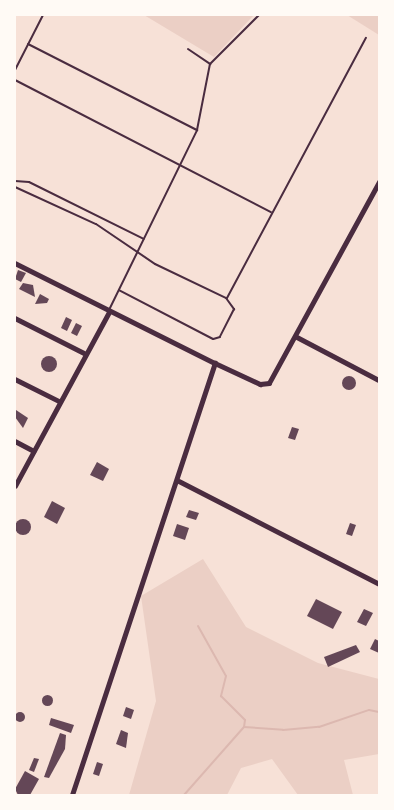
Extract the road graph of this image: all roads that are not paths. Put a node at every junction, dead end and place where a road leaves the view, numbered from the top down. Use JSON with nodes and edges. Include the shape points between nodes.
{"nodes":[{"id":1,"x":43,"y":15,"type":"edge"},
{"id":2,"x":260,"y":15,"type":"edge"},
{"id":3,"x":366,"y":38,"type":"dead end"},
{"id":4,"x":28,"y":44,"type":"junction"},
{"id":5,"x":188,"y":49,"type":"dead end"},
{"id":6,"x":210,"y":64,"type":"junction"},
{"id":7,"x":15,"y":70,"type":"edge"},
{"id":8,"x":15,"y":80,"type":"edge"},
{"id":9,"x":197,"y":130,"type":"junction"},
{"id":10,"x":180,"y":166,"type":"junction"},
{"id":11,"x":15,"y":181,"type":"edge"},
{"id":12,"x":379,"y":182,"type":"edge"},
{"id":13,"x":15,"y":188,"type":"edge"},
{"id":14,"x":271,"y":212,"type":"junction"},
{"id":15,"x":144,"y":239,"type":"junction"},
{"id":16,"x":138,"y":252,"type":"junction"},
{"id":17,"x":15,"y":263,"type":"edge"},
{"id":18,"x":119,"y":290,"type":"junction"},
{"id":19,"x":226,"y":298,"type":"junction"},
{"id":20,"x":109,"y":312,"type":"junction"},
{"id":21,"x":15,"y":318,"type":"edge"},
{"id":22,"x":297,"y":337,"type":"junction"},
{"id":23,"x":84,"y":353,"type":"junction"},
{"id":24,"x":215,"y":363,"type":"junction"},
{"id":25,"x":15,"y":379,"type":"edge"},
{"id":26,"x":379,"y":380,"type":"edge"},
{"id":27,"x":59,"y":401,"type":"junction"},
{"id":28,"x":15,"y":441,"type":"edge"},
{"id":29,"x":34,"y":450,"type":"junction"},
{"id":30,"x":179,"y":481,"type":"junction"},
{"id":31,"x":15,"y":486,"type":"edge"},
{"id":32,"x":379,"y":584,"type":"edge"},
{"id":33,"x":72,"y":795,"type":"edge"}],
"edges":[{"from":1,"to":4,"type":"lane"},
{"from":2,"to":6,"type":"lane"},
{"from":3,"to":14,"type":"lane"},
{"from":4,"to":7,"type":"lane"},
{"from":4,"to":9,"type":"lane"},
{"from":5,"to":6,"type":"lane"},
{"from":6,"to":9,"type":"lane"},
{"from":8,"to":10,"type":"lane"},
{"from":9,"to":10,"type":"lane"},
{"from":10,"to":14,"type":"lane"},
{"from":10,"to":15,"type":"lane"},
{"from":11,"to":15,"type":"lane","via":[[29,182]]},
{"from":12,"to":22,"type":"street"},
{"from":13,"to":16,"type":"lane","via":[[33,192],[96,224]]},
{"from":14,"to":19,"type":"lane"},
{"from":15,"to":16,"type":"lane"},
{"from":16,"to":18,"type":"lane"},
{"from":16,"to":19,"type":"lane"},
{"from":17,"to":20,"type":"street"},
{"from":18,"to":19,"type":"lane","via":[[213,339],[220,338],[234,309]]},
{"from":18,"to":20,"type":"lane"},
{"from":20,"to":23,"type":"street"},
{"from":20,"to":24,"type":"street"},
{"from":21,"to":23,"type":"street"},
{"from":22,"to":24,"type":"street","via":[[274,380],[260,384]]},
{"from":22,"to":26,"type":"street"},
{"from":23,"to":27,"type":"street"},
{"from":24,"to":30,"type":"street"},
{"from":25,"to":27,"type":"street"},
{"from":27,"to":29,"type":"street"},
{"from":28,"to":29,"type":"street"},
{"from":29,"to":31,"type":"street"},
{"from":30,"to":32,"type":"street"},
{"from":30,"to":33,"type":"street"}]}
